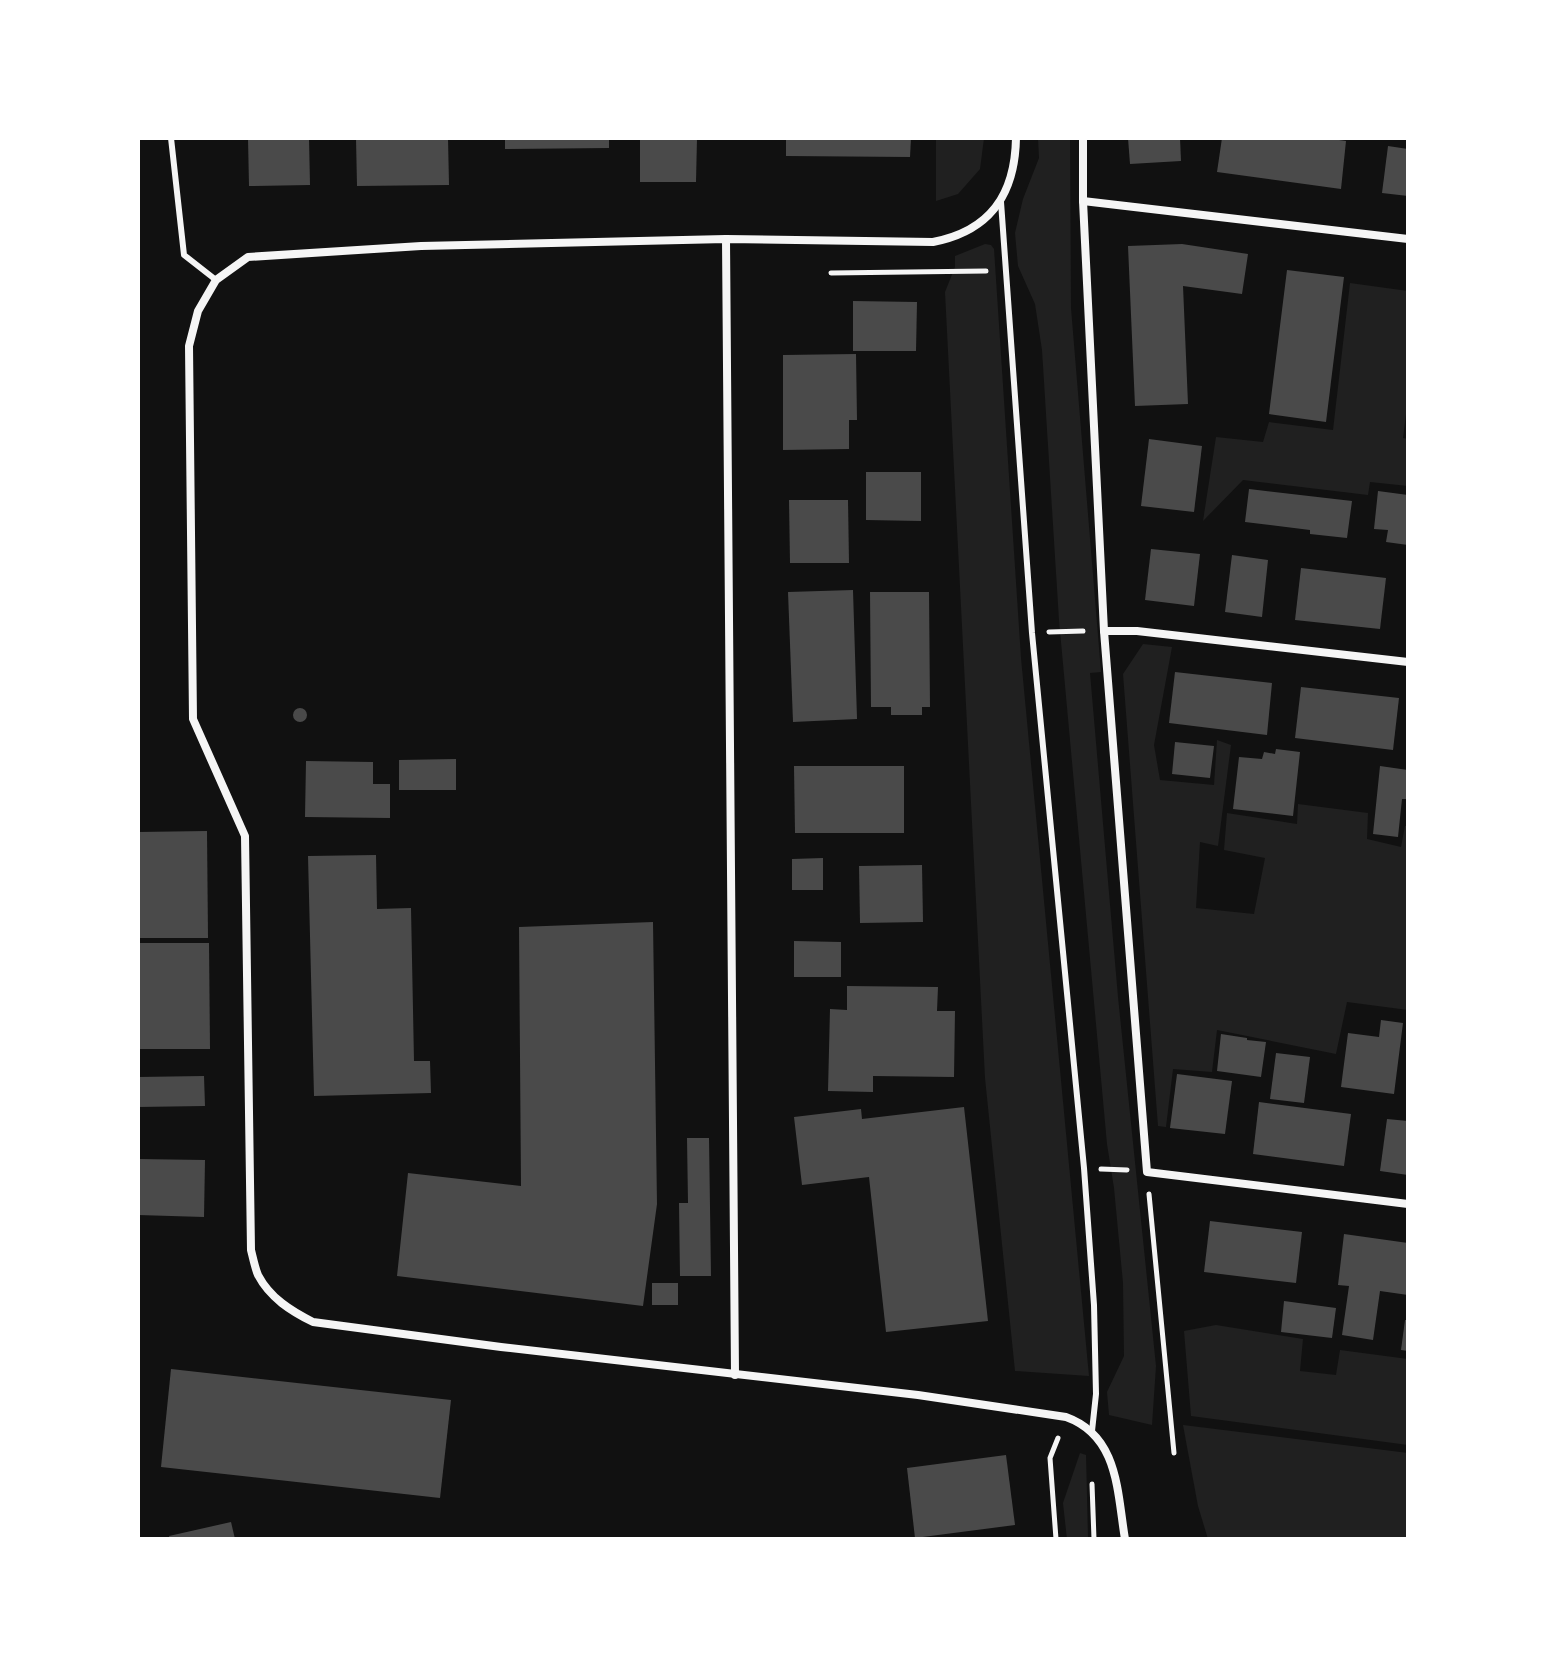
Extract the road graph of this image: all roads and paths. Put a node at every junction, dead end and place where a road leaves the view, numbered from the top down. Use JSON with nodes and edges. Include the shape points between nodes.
{"nodes":[{"id":1,"x":171,"y":138,"type":"edge"},
{"id":2,"x":1016,"y":138,"type":"edge"},
{"id":3,"x":1083,"y":138,"type":"edge"},
{"id":4,"x":1083,"y":201,"type":"junction"},
{"id":5,"x":1001,"y":202,"type":"junction"},
{"id":6,"x":726,"y":239,"type":"junction"},
{"id":7,"x":1408,"y":239,"type":"edge"},
{"id":8,"x":1006,"y":270,"type":"junction"},
{"id":9,"x":831,"y":273,"type":"dead end"},
{"id":10,"x":216,"y":280,"type":"junction"},
{"id":11,"x":1104,"y":631,"type":"junction"},
{"id":12,"x":1408,"y":662,"type":"edge"},
{"id":13,"x":1094,"y":1168,"type":"dead end"},
{"id":14,"x":1147,"y":1172,"type":"junction"},
{"id":15,"x":1408,"y":1204,"type":"edge"},
{"id":16,"x":735,"y":1375,"type":"junction"},
{"id":17,"x":1066,"y":1417,"type":"junction"},
{"id":18,"x":1092,"y":1431,"type":"junction"},
{"id":19,"x":1174,"y":1453,"type":"dead end"},
{"id":20,"x":1056,"y":1539,"type":"edge"},
{"id":21,"x":1125,"y":1539,"type":"edge"}],
"edges":[{"from":1,"to":10,"type":"lane","via":[[184,255]]},
{"from":2,"to":5,"type":"street","via":[[1011,182]]},
{"from":3,"to":4,"type":"street"},
{"from":4,"to":7,"type":"street"},
{"from":4,"to":11,"type":"street"},
{"from":5,"to":6,"type":"street","via":[[977,226],[933,242]]},
{"from":5,"to":8,"type":"lane"},
{"from":6,"to":10,"type":"street","via":[[421,246],[248,257]]},
{"from":6,"to":16,"type":"street"},
{"from":8,"to":9,"type":"path"},
{"from":8,"to":18,"type":"lane","via":[[1032,633],[1084,1168],[1094,1305]]},
{"from":10,"to":16,"type":"street","via":[[198,311],[189,346],[193,719],[245,836],[251,1250],[258,1275],[271,1294],[313,1322]]},
{"from":11,"to":12,"type":"street"},
{"from":11,"to":14,"type":"street"},
{"from":13,"to":14,"type":"path"},
{"from":14,"to":15,"type":"street"},
{"from":14,"to":19,"type":"path"},
{"from":16,"to":17,"type":"street"},
{"from":17,"to":18,"type":"street"},
{"from":17,"to":20,"type":"path","via":[[1050,1458]]},
{"from":18,"to":21,"type":"street","via":[[1112,1464]]}]}
